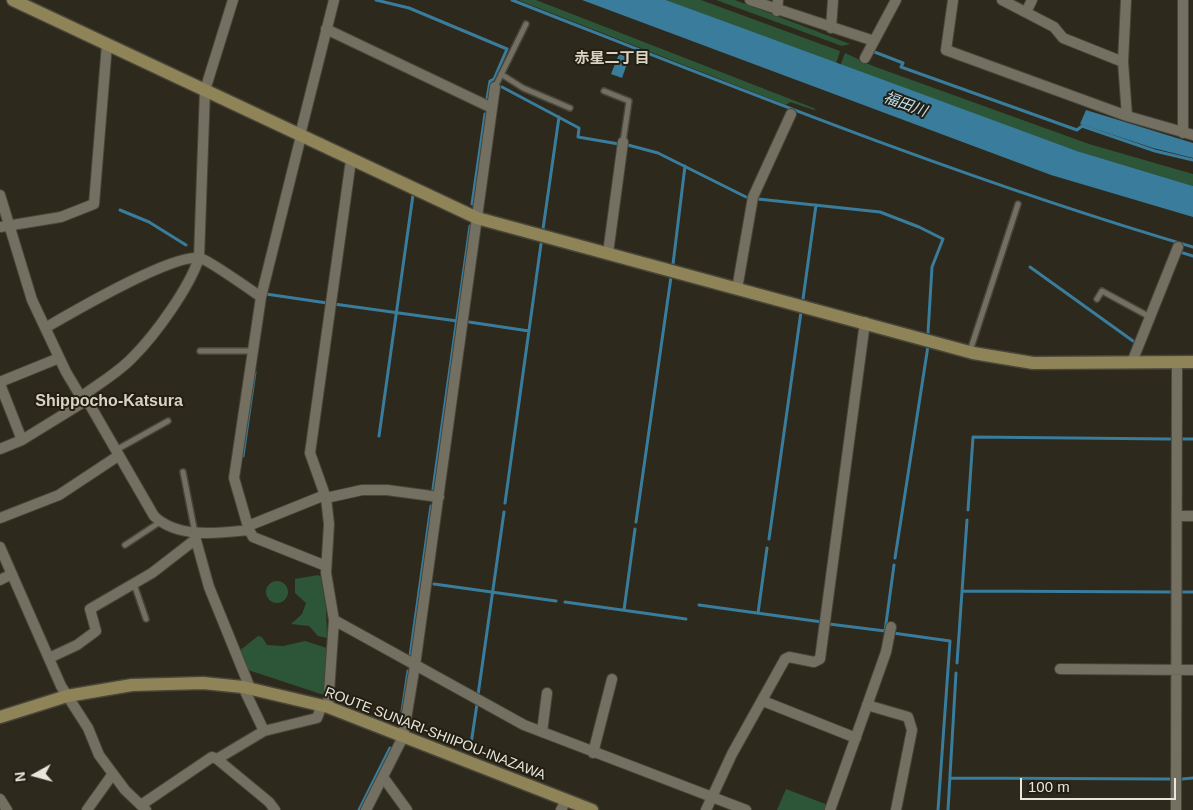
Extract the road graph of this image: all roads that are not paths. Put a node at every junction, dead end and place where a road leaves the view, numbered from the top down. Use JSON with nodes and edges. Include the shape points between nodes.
{"nodes":[{"id":1,"x":13,"y":0,"type":"edge"},
{"id":2,"x":233,"y":0,"type":"edge"},
{"id":3,"x":334,"y":0,"type":"edge"},
{"id":4,"x":750,"y":0,"type":"edge"},
{"id":5,"x":833,"y":0,"type":"edge"},
{"id":6,"x":896,"y":0,"type":"edge"},
{"id":7,"x":953,"y":0,"type":"edge"},
{"id":8,"x":1002,"y":0,"type":"edge"},
{"id":9,"x":1032,"y":0,"type":"edge"},
{"id":10,"x":1126,"y":0,"type":"edge"},
{"id":11,"x":1183,"y":0,"type":"edge"},
{"id":12,"x":778,"y":5,"type":"edge"},
{"id":13,"x":1026,"y":12,"type":"junction"},
{"id":14,"x":526,"y":24,"type":"dead end"},
{"id":15,"x":830,"y":28,"type":"junction"},
{"id":16,"x":326,"y":29,"type":"junction"},
{"id":17,"x":874,"y":41,"type":"junction"},
{"id":18,"x":107,"y":44,"type":"junction"},
{"id":19,"x":865,"y":58,"type":"dead end"},
{"id":20,"x":1122,"y":62,"type":"junction"},
{"id":21,"x":501,"y":74,"type":"junction"},
{"id":22,"x":495,"y":87,"type":"joint"},
{"id":23,"x":205,"y":90,"type":"junction"},
{"id":24,"x":604,"y":92,"type":"dead end"},
{"id":25,"x":492,"y":108,"type":"junction"},
{"id":26,"x":570,"y":108,"type":"dead end"},
{"id":27,"x":791,"y":114,"type":"dead end"},
{"id":28,"x":1127,"y":116,"type":"junction"},
{"id":29,"x":1188,"y":134,"type":"edge"},
{"id":30,"x":300,"y":135,"type":"junction"},
{"id":31,"x":623,"y":142,"type":"joint"},
{"id":32,"x":350,"y":160,"type":"junction"},
{"id":33,"x":0,"y":195,"type":"edge"},
{"id":34,"x":1018,"y":204,"type":"dead end"},
{"id":35,"x":478,"y":218,"type":"junction"},
{"id":36,"x":5,"y":227,"type":"edge"},
{"id":37,"x":1178,"y":247,"type":"dead end"},
{"id":38,"x":608,"y":253,"type":"junction"},
{"id":39,"x":199,"y":258,"type":"junction"},
{"id":40,"x":737,"y":289,"type":"junction"},
{"id":41,"x":261,"y":297,"type":"junction"},
{"id":42,"x":1097,"y":299,"type":"dead end"},
{"id":43,"x":1150,"y":317,"type":"junction"},
{"id":44,"x":865,"y":322,"type":"junction"},
{"id":45,"x":45,"y":328,"type":"junction"},
{"id":46,"x":200,"y":351,"type":"dead end"},
{"id":47,"x":253,"y":351,"type":"junction"},
{"id":48,"x":970,"y":352,"type":"junction"},
{"id":49,"x":59,"y":358,"type":"junction"},
{"id":50,"x":1132,"y":362,"type":"junction"},
{"id":51,"x":1178,"y":362,"type":"junction"},
{"id":52,"x":1193,"y":362,"type":"edge"},
{"id":53,"x":0,"y":383,"type":"edge"},
{"id":54,"x":84,"y":398,"type":"junction"},
{"id":55,"x":168,"y":421,"type":"dead end"},
{"id":56,"x":22,"y":440,"type":"junction"},
{"id":57,"x":0,"y":449,"type":"edge"},
{"id":58,"x":117,"y":454,"type":"junction"},
{"id":59,"x":183,"y":472,"type":"dead end"},
{"id":60,"x":326,"y":497,"type":"junction"},
{"id":61,"x":438,"y":497,"type":"junction"},
{"id":62,"x":1176,"y":516,"type":"junction"},
{"id":63,"x":1193,"y":516,"type":"edge"},
{"id":64,"x":0,"y":518,"type":"edge"},
{"id":65,"x":160,"y":522,"type":"junction"},
{"id":66,"x":248,"y":528,"type":"junction"},
{"id":67,"x":195,"y":535,"type":"junction"},
{"id":68,"x":125,"y":545,"type":"dead end"},
{"id":69,"x":0,"y":547,"type":"edge"},
{"id":70,"x":326,"y":566,"type":"junction"},
{"id":71,"x":12,"y":574,"type":"junction"},
{"id":72,"x":0,"y":580,"type":"edge"},
{"id":73,"x":134,"y":584,"type":"junction"},
{"id":74,"x":146,"y":619,"type":"dead end"},
{"id":75,"x":334,"y":620,"type":"junction"},
{"id":76,"x":891,"y":628,"type":"dead end"},
{"id":77,"x":49,"y":658,"type":"junction"},
{"id":78,"x":415,"y":666,"type":"junction"},
{"id":79,"x":1060,"y":669,"type":"dead end"},
{"id":80,"x":1176,"y":670,"type":"junction"},
{"id":81,"x":1193,"y":670,"type":"edge"},
{"id":82,"x":612,"y":679,"type":"dead end"},
{"id":83,"x":246,"y":688,"type":"junction"},
{"id":84,"x":547,"y":693,"type":"dead end"},
{"id":85,"x":68,"y":696,"type":"junction"},
{"id":86,"x":763,"y":701,"type":"junction"},
{"id":87,"x":867,"y":705,"type":"junction"},
{"id":88,"x":325,"y":706,"type":"junction"},
{"id":89,"x":0,"y":717,"type":"edge"},
{"id":90,"x":264,"y":731,"type":"junction"},
{"id":91,"x":542,"y":732,"type":"junction"},
{"id":92,"x":402,"y":736,"type":"junction"},
{"id":93,"x":856,"y":738,"type":"junction"},
{"id":94,"x":593,"y":752,"type":"junction"},
{"id":95,"x":217,"y":759,"type":"junction"},
{"id":96,"x":112,"y":774,"type":"junction"},
{"id":97,"x":383,"y":777,"type":"junction"},
{"id":98,"x":713,"y":798,"type":"junction"},
{"id":99,"x":0,"y":799,"type":"edge"},
{"id":100,"x":564,"y":805,"type":"edge"},
{"id":101,"x":143,"y":807,"type":"edge"},
{"id":102,"x":7,"y":810,"type":"edge"},
{"id":103,"x":87,"y":810,"type":"edge"},
{"id":104,"x":275,"y":810,"type":"edge"},
{"id":105,"x":366,"y":810,"type":"edge"},
{"id":106,"x":406,"y":810,"type":"edge"},
{"id":107,"x":592,"y":810,"type":"edge"},
{"id":108,"x":706,"y":810,"type":"edge"},
{"id":109,"x":746,"y":810,"type":"edge"},
{"id":110,"x":830,"y":810,"type":"edge"},
{"id":111,"x":896,"y":810,"type":"edge"},
{"id":112,"x":1176,"y":810,"type":"edge"}],
"edges":[{"from":1,"to":18,"type":"street"},
{"from":2,"to":23,"type":"street"},
{"from":3,"to":16,"type":"street"},
{"from":4,"to":12,"type":"street"},
{"from":5,"to":15,"type":"street"},
{"from":6,"to":17,"type":"street"},
{"from":7,"to":28,"type":"street","via":[[946,50]]},
{"from":8,"to":13,"type":"street"},
{"from":9,"to":13,"type":"street"},
{"from":10,"to":20,"type":"street"},
{"from":11,"to":29,"type":"street"},
{"from":12,"to":15,"type":"street"},
{"from":13,"to":20,"type":"street","via":[[1054,27],[1063,38]]},
{"from":14,"to":21,"type":"lane"},
{"from":15,"to":17,"type":"street"},
{"from":16,"to":25,"type":"street"},
{"from":16,"to":30,"type":"street"},
{"from":17,"to":19,"type":"street"},
{"from":18,"to":23,"type":"street"},
{"from":18,"to":36,"type":"street","via":[[94,204],[61,217]]},
{"from":20,"to":28,"type":"street"},
{"from":21,"to":22,"type":"lane"},
{"from":21,"to":26,"type":"lane","via":[[523,88]]},
{"from":22,"to":25,"type":"street"},
{"from":23,"to":30,"type":"street"},
{"from":23,"to":39,"type":"street"},
{"from":24,"to":31,"type":"lane","via":[[629,101]]},
{"from":25,"to":35,"type":"street"},
{"from":27,"to":40,"type":"street","via":[[753,197]]},
{"from":28,"to":29,"type":"street"},
{"from":30,"to":32,"type":"street"},
{"from":30,"to":41,"type":"street"},
{"from":31,"to":38,"type":"street"},
{"from":32,"to":35,"type":"street"},
{"from":32,"to":60,"type":"street","via":[[310,453]]},
{"from":33,"to":36,"type":"street"},
{"from":34,"to":48,"type":"lane"},
{"from":35,"to":38,"type":"street"},
{"from":35,"to":61,"type":"street"},
{"from":36,"to":45,"type":"street"},
{"from":37,"to":43,"type":"street"},
{"from":38,"to":40,"type":"street"},
{"from":39,"to":41,"type":"street"},
{"from":39,"to":45,"type":"street","via":[[180,260],[109,291]]},
{"from":39,"to":54,"type":"street","via":[[178,298],[146,342],[126,364]]},
{"from":40,"to":44,"type":"street"},
{"from":41,"to":47,"type":"street"},
{"from":42,"to":43,"type":"lane","via":[[1102,291]]},
{"from":43,"to":50,"type":"street"},
{"from":44,"to":48,"type":"street"},
{"from":44,"to":86,"type":"street","via":[[820,659],[814,662],[789,656]]},
{"from":45,"to":49,"type":"street"},
{"from":46,"to":47,"type":"lane"},
{"from":47,"to":66,"type":"street","via":[[234,478]]},
{"from":48,"to":50,"type":"street","via":[[1033,362]]},
{"from":49,"to":53,"type":"street"},
{"from":49,"to":54,"type":"street"},
{"from":50,"to":51,"type":"street"},
{"from":51,"to":52,"type":"street"},
{"from":51,"to":62,"type":"street"},
{"from":53,"to":56,"type":"street"},
{"from":54,"to":56,"type":"street"},
{"from":54,"to":58,"type":"street"},
{"from":55,"to":58,"type":"lane"},
{"from":56,"to":57,"type":"street"},
{"from":58,"to":64,"type":"street","via":[[59,495]]},
{"from":58,"to":65,"type":"street"},
{"from":59,"to":67,"type":"lane"},
{"from":60,"to":61,"type":"street","via":[[362,490],[387,490]]},
{"from":60,"to":66,"type":"street"},
{"from":60,"to":70,"type":"street","via":[[329,524]]},
{"from":61,"to":78,"type":"street"},
{"from":62,"to":63,"type":"street"},
{"from":62,"to":80,"type":"street"},
{"from":65,"to":67,"type":"street"},
{"from":65,"to":68,"type":"lane"},
{"from":66,"to":67,"type":"street"},
{"from":66,"to":70,"type":"street","via":[[254,537]]},
{"from":67,"to":73,"type":"street","via":[[152,573]]},
{"from":67,"to":83,"type":"street","via":[[209,587]]},
{"from":69,"to":71,"type":"street"},
{"from":70,"to":75,"type":"street"},
{"from":71,"to":72,"type":"street"},
{"from":71,"to":77,"type":"street"},
{"from":73,"to":74,"type":"lane"},
{"from":73,"to":77,"type":"street","via":[[90,609],[96,632]]},
{"from":75,"to":78,"type":"street"},
{"from":75,"to":88,"type":"street"},
{"from":76,"to":87,"type":"street"},
{"from":77,"to":85,"type":"street"},
{"from":78,"to":91,"type":"street","via":[[524,726]]},
{"from":78,"to":92,"type":"street"},
{"from":79,"to":80,"type":"street"},
{"from":80,"to":81,"type":"street"},
{"from":80,"to":112,"type":"street"},
{"from":82,"to":94,"type":"street"},
{"from":83,"to":85,"type":"street","name":"ROUTE SUNARI-SHIIPOU-INAZAWA","via":[[165,683],[98,689]]},
{"from":83,"to":88,"type":"street","name":"ROUTE SUNARI-SHIIPOU-INAZAWA"},
{"from":83,"to":90,"type":"street"},
{"from":84,"to":91,"type":"street"},
{"from":85,"to":89,"type":"street","name":"ROUTE SUNARI-SHIIPOU-INAZAWA"},
{"from":85,"to":96,"type":"street"},
{"from":86,"to":93,"type":"street"},
{"from":86,"to":98,"type":"street","via":[[732,754]]},
{"from":87,"to":93,"type":"street"},
{"from":87,"to":111,"type":"street","via":[[908,718],[912,730]]},
{"from":88,"to":90,"type":"street","via":[[317,718]]},
{"from":88,"to":92,"type":"street","name":"ROUTE SUNARI-SHIIPOU-INAZAWA"},
{"from":90,"to":95,"type":"street"},
{"from":91,"to":94,"type":"street"},
{"from":92,"to":97,"type":"street"},
{"from":92,"to":100,"type":"street","name":"ROUTE SUNARI-SHIIPOU-INAZAWA"},
{"from":93,"to":110,"type":"street"},
{"from":94,"to":98,"type":"street"},
{"from":95,"to":101,"type":"street","via":[[212,758]]},
{"from":95,"to":104,"type":"street"},
{"from":96,"to":101,"type":"street"},
{"from":96,"to":103,"type":"street"},
{"from":97,"to":105,"type":"street"},
{"from":97,"to":106,"type":"street"},
{"from":98,"to":108,"type":"street"},
{"from":98,"to":109,"type":"street"},
{"from":99,"to":102,"type":"street"},
{"from":100,"to":107,"type":"street","name":"ROUTE SUNARI-SHIIPOU-INAZAWA"}]}
